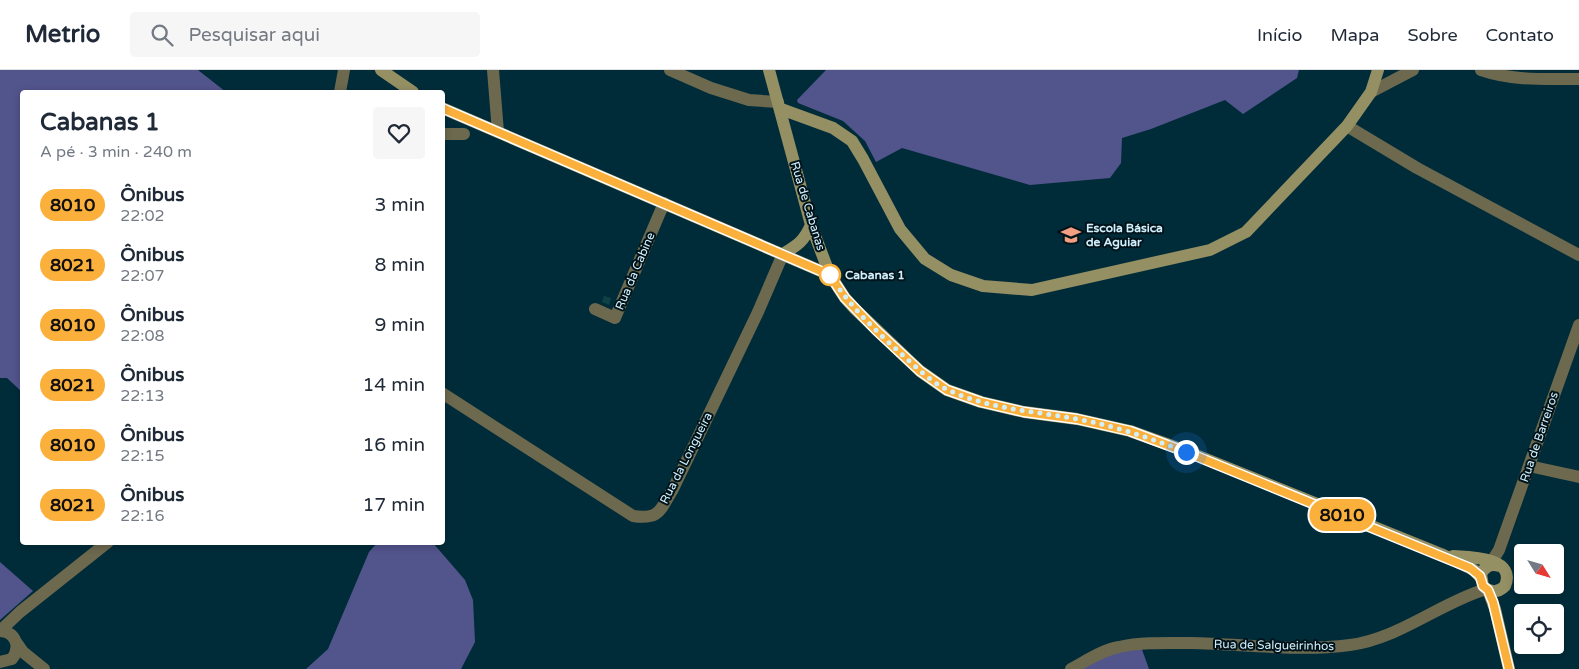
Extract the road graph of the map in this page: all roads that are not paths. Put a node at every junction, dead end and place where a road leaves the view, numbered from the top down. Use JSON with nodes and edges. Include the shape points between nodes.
{"nodes":[{"id":1,"x":344,"y":70,"type":"edge"},
{"id":2,"x":381,"y":70,"type":"edge"},
{"id":3,"x":493,"y":70,"type":"edge"},
{"id":4,"x":670,"y":70,"type":"edge"},
{"id":5,"x":770,"y":70,"type":"edge"},
{"id":6,"x":1378,"y":70,"type":"edge"},
{"id":7,"x":1413,"y":70,"type":"edge"},
{"id":8,"x":1481,"y":70,"type":"edge"},
{"id":9,"x":1579,"y":79,"type":"edge"},
{"id":10,"x":340,"y":90,"type":"edge"},
{"id":11,"x":409,"y":90,"type":"edge"},
{"id":12,"x":1371,"y":92,"type":"junction"},
{"id":13,"x":779,"y":105,"type":"junction"},
{"id":14,"x":445,"y":109,"type":"edge"},
{"id":15,"x":1347,"y":126,"type":"junction"},
{"id":16,"x":498,"y":132,"type":"junction"},
{"id":17,"x":445,"y":134,"type":"edge"},
{"id":18,"x":464,"y":134,"type":"dead end"},
{"id":19,"x":664,"y":203,"type":"junction"},
{"id":20,"x":811,"y":225,"type":"junction"},
{"id":21,"x":783,"y":254,"type":"junction"},
{"id":22,"x":1579,"y":255,"type":"edge"},
{"id":23,"x":830,"y":275,"type":"junction"},
{"id":24,"x":595,"y":309,"type":"dead end"},
{"id":25,"x":1579,"y":325,"type":"edge"},
{"id":26,"x":445,"y":395,"type":"edge"},
{"id":27,"x":1529,"y":466,"type":"junction"},
{"id":28,"x":1579,"y":476,"type":"edge"},
{"id":29,"x":104,"y":545,"type":"edge"},
{"id":30,"x":1441,"y":554,"type":"junction"},
{"id":31,"x":1490,"y":571,"type":"junction"},
{"id":32,"x":25,"y":608,"type":"junction"},
{"id":33,"x":1496,"y":610,"type":"junction"},
{"id":34,"x":0,"y":631,"type":"edge"},
{"id":35,"x":16,"y":641,"type":"junction"},
{"id":36,"x":5,"y":662,"type":"edge"},
{"id":37,"x":40,"y":666,"type":"edge"},
{"id":38,"x":1071,"y":669,"type":"edge"},
{"id":39,"x":1509,"y":669,"type":"edge"}],
"edges":[{"from":1,"to":10,"type":"street"},
{"from":2,"to":11,"type":"street"},
{"from":3,"to":16,"type":"street"},
{"from":4,"to":13,"type":"street","via":[[711,88]]},
{"from":5,"to":13,"type":"street","name":"Rua de Cabanas"},
{"from":6,"to":12,"type":"street"},
{"from":7,"to":12,"type":"street"},
{"from":8,"to":9,"type":"street","via":[[1524,79]]},
{"from":12,"to":15,"type":"street"},
{"from":13,"to":15,"type":"street","via":[[833,128],[852,141],[900,229],[925,259],[951,275],[983,286],[1032,290],[1210,250],[1246,232]]},
{"from":13,"to":20,"type":"street","name":"Rua de Cabanas"},
{"from":14,"to":16,"type":"street"},
{"from":15,"to":22,"type":"street","via":[[1409,164]]},
{"from":16,"to":19,"type":"street"},
{"from":17,"to":18,"type":"street"},
{"from":19,"to":21,"type":"street"},
{"from":19,"to":24,"type":"street","name":"Rua da Cabine","via":[[615,318]]},
{"from":20,"to":21,"type":"street","via":[[798,245]]},
{"from":20,"to":23,"type":"street","name":"Rua de Cabanas"},
{"from":21,"to":23,"type":"street"},
{"from":21,"to":26,"type":"street","name":"Rua da Longueira","via":[[673,489],[658,514],[648,518],[633,516]]},
{"from":23,"to":30,"type":"street","name":"Rua de Cabanas","via":[[845,298],[868,322],[920,371],[947,390],[1024,412],[1130,431]]},
{"from":25,"to":27,"type":"street","name":"Rua de Barreiros"},
{"from":27,"to":28,"type":"street"},
{"from":27,"to":31,"type":"street","name":"Rua de Barreiros"},
{"from":29,"to":32,"type":"street"},
{"from":30,"to":31,"type":"street","name":"Rua de Cabanas"},
{"from":30,"to":31,"type":"street","name":"Rua de Cabanas","via":[[1474,570]]},
{"from":31,"to":33,"type":"street"},
{"from":31,"to":33,"type":"street","via":[[1498,591],[1505,586],[1497,599]]},
{"from":31,"to":38,"type":"street","name":"Rua de Salgueirinhos","via":[[1470,593],[1379,638],[1351,645],[1315,648],[1158,642],[1118,647]]},
{"from":32,"to":34,"type":"street"},
{"from":32,"to":35,"type":"street","via":[[16,624]]},
{"from":33,"to":39,"type":"street"},
{"from":34,"to":35,"type":"street","via":[[10,633]]},
{"from":35,"to":36,"type":"street","via":[[17,650]]},
{"from":35,"to":37,"type":"street","via":[[23,652]]},
{"from":36,"to":37,"type":"street","via":[[25,658]]}]}
